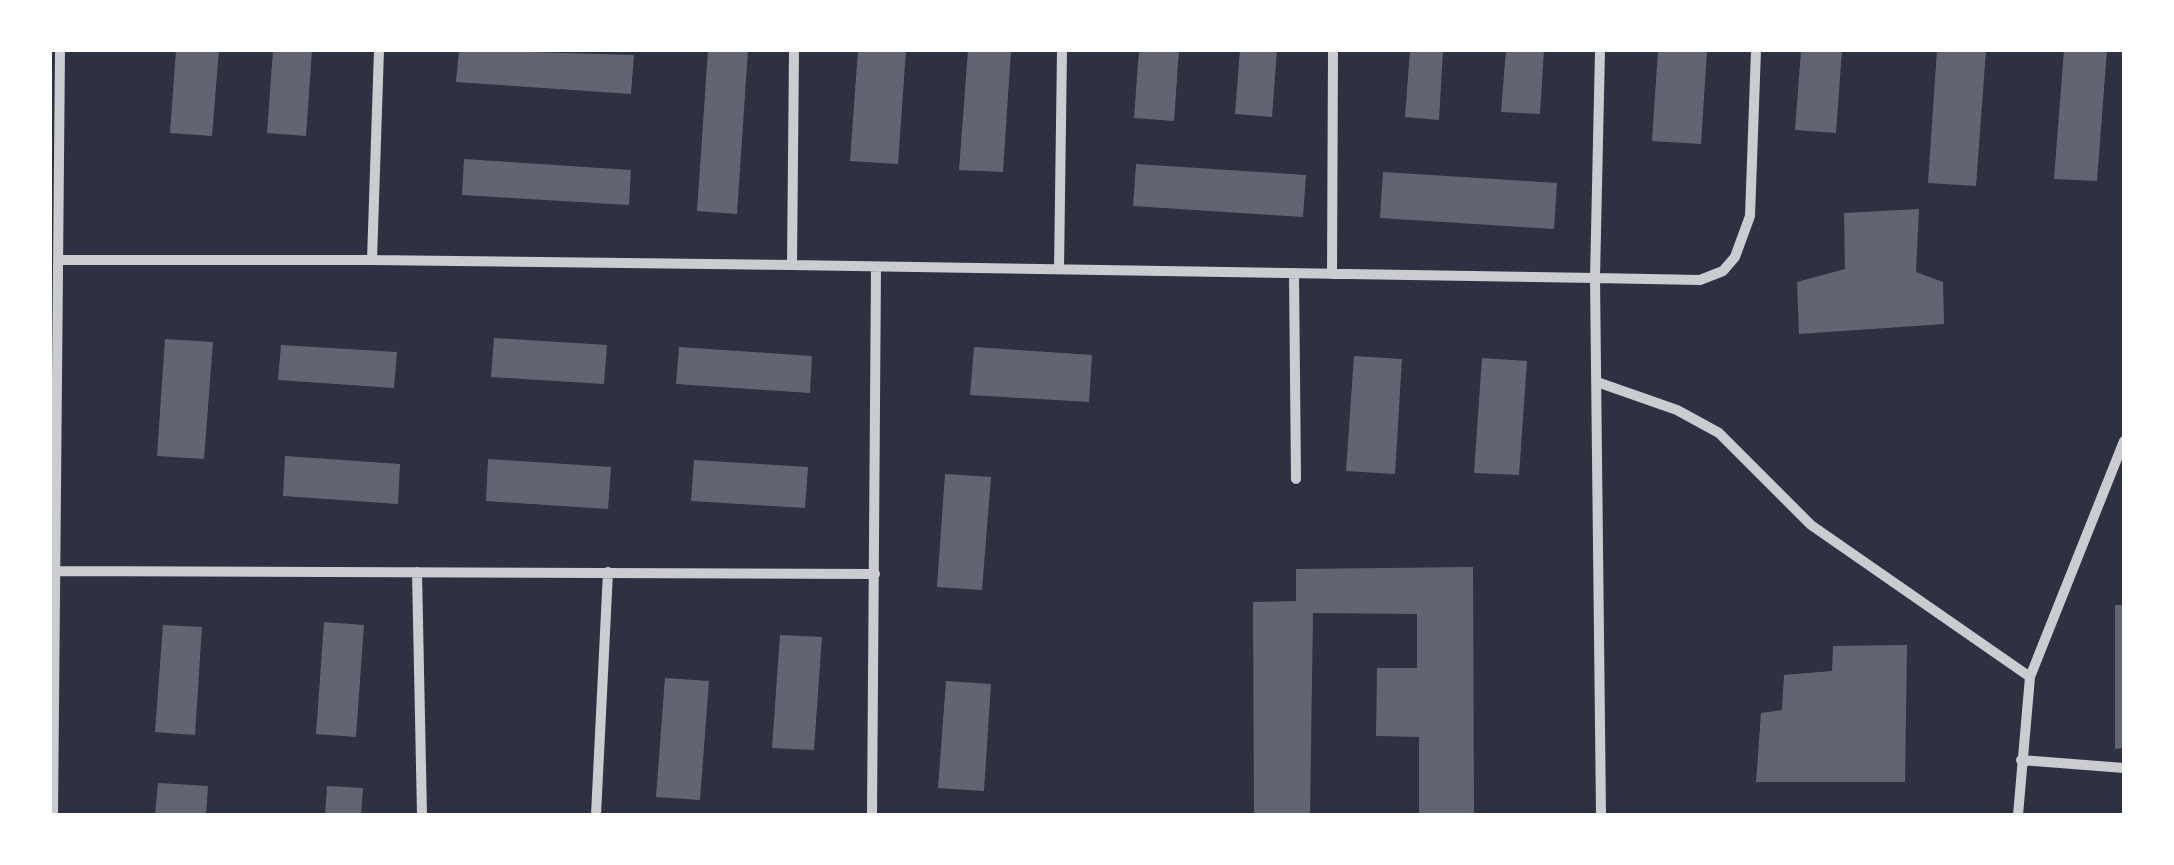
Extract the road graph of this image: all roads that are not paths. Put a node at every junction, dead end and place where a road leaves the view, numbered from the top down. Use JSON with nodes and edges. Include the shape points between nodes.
{"nodes":[{"id":1,"x":60,"y":50,"type":"edge"},
{"id":2,"x":378,"y":50,"type":"edge"},
{"id":3,"x":794,"y":50,"type":"edge"},
{"id":4,"x":1062,"y":50,"type":"edge"},
{"id":5,"x":1333,"y":50,"type":"edge"},
{"id":6,"x":1600,"y":50,"type":"edge"},
{"id":7,"x":1756,"y":50,"type":"edge"},
{"id":8,"x":58,"y":260,"type":"junction"},
{"id":9,"x":372,"y":260,"type":"junction"},
{"id":10,"x":792,"y":266,"type":"junction"},
{"id":11,"x":876,"y":267,"type":"junction"},
{"id":12,"x":1059,"y":270,"type":"junction"},
{"id":13,"x":1294,"y":273,"type":"junction"},
{"id":14,"x":1332,"y":274,"type":"junction"},
{"id":15,"x":1595,"y":278,"type":"junction"},
{"id":16,"x":1597,"y":382,"type":"junction"},
{"id":17,"x":2124,"y":440,"type":"edge"},
{"id":18,"x":1296,"y":479,"type":"dead end"},
{"id":19,"x":55,"y":572,"type":"junction"},
{"id":20,"x":417,"y":572,"type":"junction"},
{"id":21,"x":608,"y":572,"type":"junction"},
{"id":22,"x":875,"y":574,"type":"junction"},
{"id":23,"x":2030,"y":676,"type":"junction"},
{"id":24,"x":2021,"y":760,"type":"junction"},
{"id":25,"x":2124,"y":768,"type":"edge"},
{"id":26,"x":2017,"y":801,"type":"junction"},
{"id":27,"x":53,"y":815,"type":"edge"},
{"id":28,"x":422,"y":815,"type":"edge"},
{"id":29,"x":596,"y":815,"type":"edge"},
{"id":30,"x":872,"y":815,"type":"edge"},
{"id":31,"x":1602,"y":815,"type":"edge"},
{"id":32,"x":2008,"y":815,"type":"edge"},
{"id":33,"x":2018,"y":815,"type":"edge"}],
"edges":[{"from":1,"to":8,"type":"street"},
{"from":2,"to":9,"type":"street"},
{"from":3,"to":10,"type":"street"},
{"from":4,"to":12,"type":"street"},
{"from":5,"to":14,"type":"street"},
{"from":6,"to":15,"type":"street"},
{"from":7,"to":15,"type":"street","via":[[1750,216],[1736,256],[1700,280]]},
{"from":8,"to":9,"type":"street"},
{"from":8,"to":19,"type":"street"},
{"from":9,"to":10,"type":"street"},
{"from":10,"to":11,"type":"street"},
{"from":11,"to":12,"type":"street"},
{"from":11,"to":22,"type":"street"},
{"from":12,"to":13,"type":"street"},
{"from":13,"to":14,"type":"street"},
{"from":13,"to":18,"type":"street"},
{"from":14,"to":15,"type":"street"},
{"from":15,"to":16,"type":"street"},
{"from":16,"to":23,"type":"street","via":[[1677,410],[1719,433],[1811,525]]},
{"from":16,"to":31,"type":"street"},
{"from":17,"to":23,"type":"street"},
{"from":19,"to":20,"type":"street"},
{"from":19,"to":27,"type":"street"},
{"from":20,"to":21,"type":"street"},
{"from":20,"to":28,"type":"street"},
{"from":21,"to":22,"type":"street"},
{"from":21,"to":29,"type":"street"},
{"from":22,"to":30,"type":"street"},
{"from":23,"to":24,"type":"street"},
{"from":24,"to":25,"type":"street"},
{"from":24,"to":26,"type":"street"},
{"from":26,"to":32,"type":"street"},
{"from":26,"to":33,"type":"street"}]}
